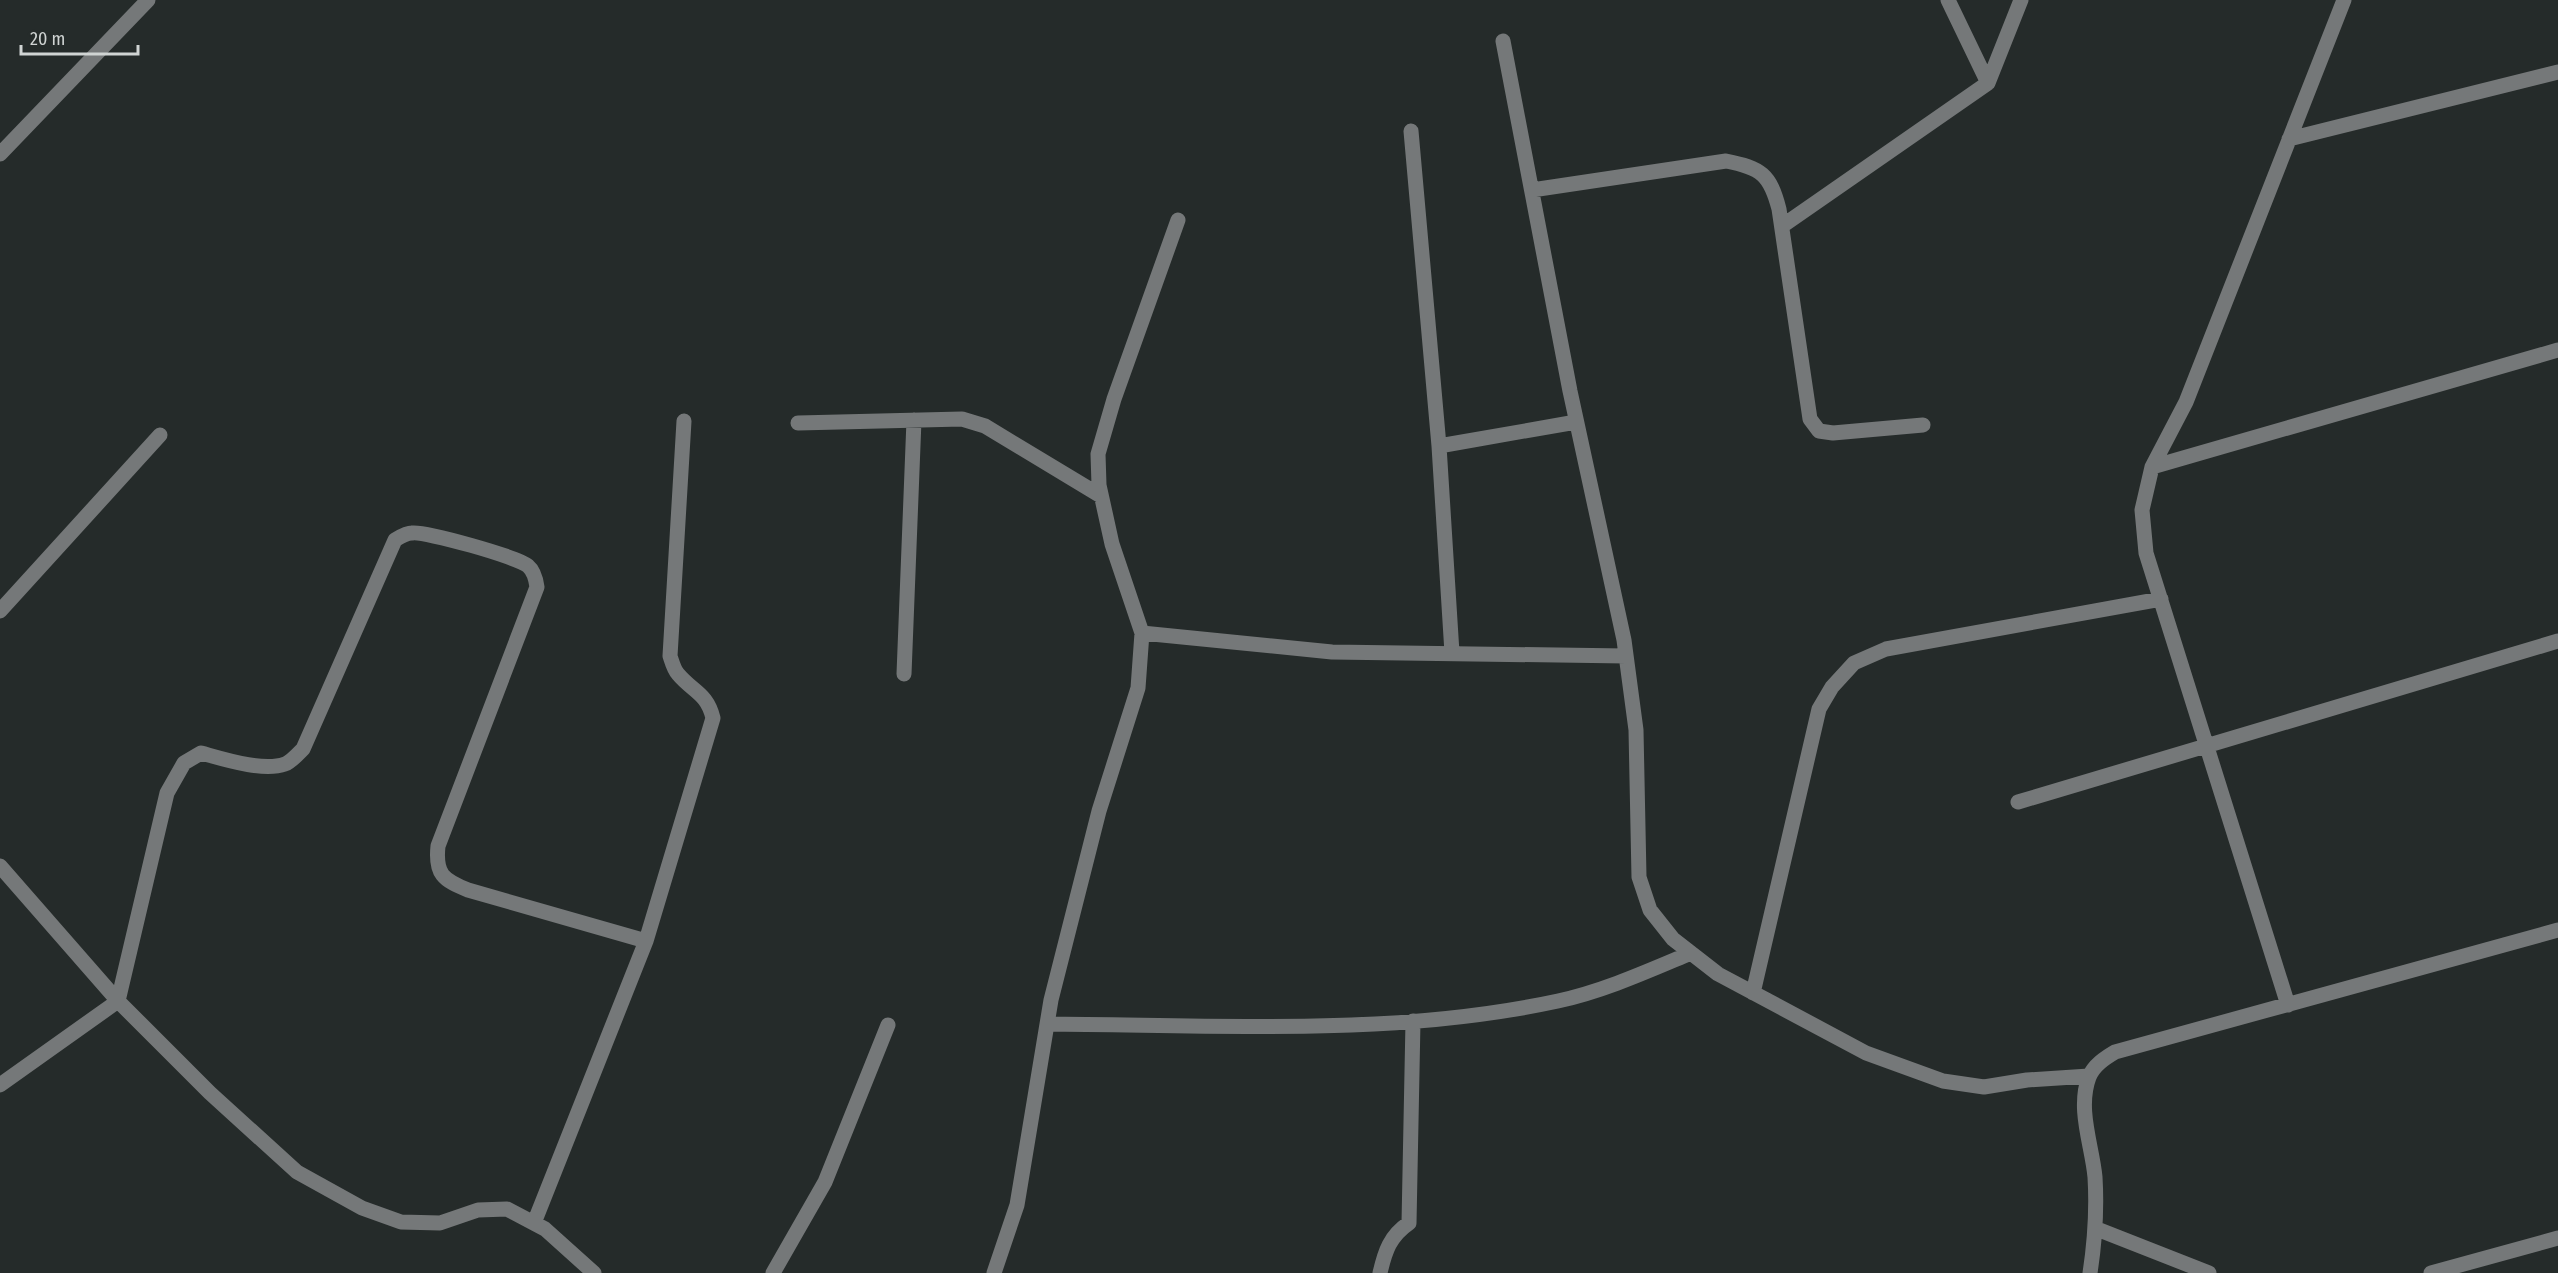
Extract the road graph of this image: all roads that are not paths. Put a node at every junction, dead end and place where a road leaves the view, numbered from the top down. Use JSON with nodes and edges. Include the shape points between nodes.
{"nodes":[{"id":1,"x":148,"y":0,"type":"edge"},
{"id":2,"x":1948,"y":0,"type":"edge"},
{"id":3,"x":2021,"y":0,"type":"edge"},
{"id":4,"x":2344,"y":0,"type":"edge"},
{"id":5,"x":1503,"y":41,"type":"dead end"},
{"id":6,"x":2558,"y":72,"type":"edge"},
{"id":7,"x":1988,"y":83,"type":"junction"},
{"id":8,"x":1412,"y":131,"type":"dead end"},
{"id":9,"x":2289,"y":139,"type":"junction"},
{"id":10,"x":0,"y":154,"type":"edge"},
{"id":11,"x":1532,"y":190,"type":"junction"},
{"id":12,"x":1178,"y":220,"type":"dead end"},
{"id":13,"x":1782,"y":226,"type":"junction"},
{"id":14,"x":2558,"y":350,"type":"edge"},
{"id":15,"x":914,"y":420,"type":"junction"},
{"id":16,"x":684,"y":421,"type":"dead end"},
{"id":17,"x":1576,"y":422,"type":"junction"},
{"id":18,"x":798,"y":423,"type":"dead end"},
{"id":19,"x":1923,"y":425,"type":"dead end"},
{"id":20,"x":160,"y":435,"type":"dead end"},
{"id":21,"x":1439,"y":447,"type":"junction"},
{"id":22,"x":2152,"y":466,"type":"junction"},
{"id":23,"x":1101,"y":496,"type":"junction"},
{"id":24,"x":2161,"y":599,"type":"junction"},
{"id":25,"x":0,"y":611,"type":"edge"},
{"id":26,"x":1142,"y":633,"type":"junction"},
{"id":27,"x":2558,"y":641,"type":"edge"},
{"id":28,"x":1452,"y":653,"type":"junction"},
{"id":29,"x":1626,"y":656,"type":"junction"},
{"id":30,"x":904,"y":674,"type":"dead end"},
{"id":31,"x":2206,"y":745,"type":"junction"},
{"id":32,"x":2018,"y":801,"type":"dead end"},
{"id":33,"x":0,"y":866,"type":"edge"},
{"id":34,"x":2558,"y":930,"type":"edge"},
{"id":35,"x":646,"y":941,"type":"junction"},
{"id":36,"x":1691,"y":953,"type":"junction"},
{"id":37,"x":1753,"y":993,"type":"junction"},
{"id":38,"x":118,"y":1001,"type":"junction"},
{"id":39,"x":2288,"y":1005,"type":"junction"},
{"id":40,"x":1413,"y":1021,"type":"junction"},
{"id":41,"x":1047,"y":1024,"type":"junction"},
{"id":42,"x":888,"y":1025,"type":"dead end"},
{"id":43,"x":2089,"y":1076,"type":"junction"},
{"id":44,"x":0,"y":1085,"type":"edge"},
{"id":45,"x":534,"y":1223,"type":"junction"},
{"id":46,"x":2097,"y":1229,"type":"junction"},
{"id":47,"x":2558,"y":1238,"type":"edge"},
{"id":48,"x":594,"y":1273,"type":"edge"},
{"id":49,"x":773,"y":1273,"type":"edge"},
{"id":50,"x":994,"y":1273,"type":"edge"},
{"id":51,"x":1380,"y":1273,"type":"edge"},
{"id":52,"x":2090,"y":1273,"type":"edge"},
{"id":53,"x":2209,"y":1273,"type":"edge"},
{"id":54,"x":2431,"y":1273,"type":"edge"}],
"edges":[{"from":1,"to":10,"type":"street"},
{"from":2,"to":7,"type":"street"},
{"from":3,"to":7,"type":"street"},
{"from":4,"to":9,"type":"street"},
{"from":5,"to":11,"type":"street"},
{"from":6,"to":9,"type":"street"},
{"from":7,"to":13,"type":"street"},
{"from":8,"to":21,"type":"street"},
{"from":9,"to":22,"type":"street","via":[[2186,402]]},
{"from":11,"to":13,"type":"street","via":[[1726,162],[1746,165],[1773,186]]},
{"from":11,"to":17,"type":"street"},
{"from":12,"to":23,"type":"street","via":[[1098,454]]},
{"from":13,"to":19,"type":"street","via":[[1810,418],[1819,431]]},
{"from":14,"to":22,"type":"street"},
{"from":15,"to":18,"type":"street"},
{"from":15,"to":23,"type":"street","via":[[962,419],[985,426]]},
{"from":15,"to":30,"type":"street"},
{"from":16,"to":35,"type":"street","via":[[670,656],[676,673],[710,705],[713,718]]},
{"from":17,"to":21,"type":"street"},
{"from":17,"to":29,"type":"street"},
{"from":20,"to":25,"type":"street"},
{"from":21,"to":28,"type":"street"},
{"from":22,"to":24,"type":"street","via":[[2142,510],[2146,553]]},
{"from":23,"to":26,"type":"street","via":[[1112,544]]},
{"from":24,"to":31,"type":"street"},
{"from":24,"to":37,"type":"street","via":[[1886,649],[1854,663],[1819,709]]},
{"from":26,"to":28,"type":"street","via":[[1332,651]]},
{"from":26,"to":41,"type":"street","via":[[1138,688],[1099,811]]},
{"from":27,"to":31,"type":"street"},
{"from":28,"to":29,"type":"street"},
{"from":29,"to":36,"type":"street","via":[[1636,730],[1639,877],[1650,910],[1673,939]]},
{"from":31,"to":32,"type":"street"},
{"from":31,"to":39,"type":"street"},
{"from":33,"to":38,"type":"street"},
{"from":34,"to":39,"type":"street"},
{"from":35,"to":38,"type":"street","via":[[468,890],[447,882],[436,865],[438,846],[537,587],[528,566],[411,532],[395,540],[303,749],[287,764],[257,765],[201,753],[184,763],[167,793]]},
{"from":35,"to":45,"type":"street"},
{"from":36,"to":37,"type":"street","via":[[1718,974]]},
{"from":36,"to":40,"type":"street","via":[[1619,983],[1560,1001],[1460,1018]]},
{"from":37,"to":43,"type":"street","via":[[1866,1053],[1943,1081],[1984,1088],[2027,1080]]},
{"from":38,"to":44,"type":"street"},
{"from":38,"to":45,"type":"street","via":[[297,1172],[362,1208],[401,1222],[440,1223],[478,1210],[507,1209]]},
{"from":39,"to":43,"type":"street","via":[[2115,1052],[2100,1061]]},
{"from":40,"to":41,"type":"street","via":[[1365,1026]]},
{"from":40,"to":51,"type":"street","via":[[1409,1223],[1395,1233]]},
{"from":41,"to":50,"type":"street","via":[[1017,1205]]},
{"from":42,"to":49,"type":"street","via":[[825,1182]]},
{"from":43,"to":46,"type":"street","via":[[2085,1118],[2095,1175]]},
{"from":45,"to":48,"type":"street"},
{"from":46,"to":52,"type":"street"},
{"from":46,"to":53,"type":"street"},
{"from":47,"to":54,"type":"street"}]}
